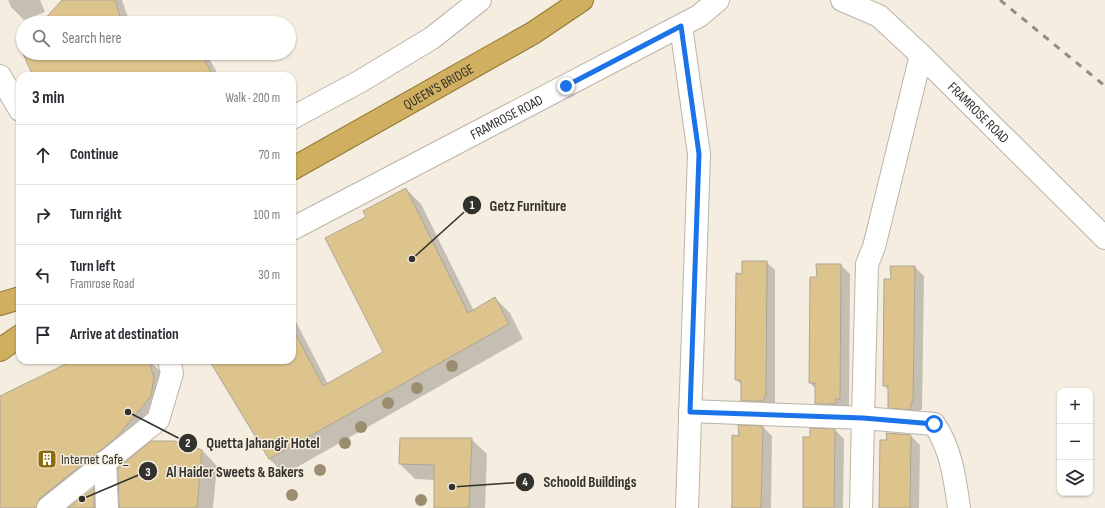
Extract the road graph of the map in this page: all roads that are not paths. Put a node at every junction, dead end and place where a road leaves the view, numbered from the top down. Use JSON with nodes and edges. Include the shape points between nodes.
{"nodes":[{"id":1,"x":480,"y":0,"type":"edge"},
{"id":2,"x":582,"y":0,"type":"edge"},
{"id":3,"x":718,"y":0,"type":"edge"},
{"id":4,"x":842,"y":0,"type":"edge"},
{"id":5,"x":681,"y":26,"type":"junction"},
{"id":6,"x":921,"y":55,"type":"junction"},
{"id":7,"x":0,"y":76,"type":"edge"},
{"id":8,"x":16,"y":103,"type":"edge"},
{"id":9,"x":296,"y":116,"type":"edge"},
{"id":10,"x":296,"y":167,"type":"edge"},
{"id":11,"x":296,"y":227,"type":"edge"},
{"id":12,"x":1105,"y":238,"type":"edge"},
{"id":13,"x":16,"y":299,"type":"edge"},
{"id":14,"x":0,"y":304,"type":"edge"},
{"id":15,"x":16,"y":339,"type":"edge"},
{"id":16,"x":0,"y":350,"type":"edge"},
{"id":17,"x":170,"y":364,"type":"edge"},
{"id":18,"x":690,"y":412,"type":"junction"},
{"id":19,"x":863,"y":418,"type":"junction"},
{"id":20,"x":105,"y":462,"type":"junction"},
{"id":21,"x":48,"y":508,"type":"edge"},
{"id":22,"x":107,"y":508,"type":"edge"},
{"id":23,"x":687,"y":508,"type":"edge"},
{"id":24,"x":861,"y":508,"type":"edge"},
{"id":25,"x":959,"y":508,"type":"edge"}],
"edges":[{"from":1,"to":9,"type":"street","via":[[432,38]]},
{"from":2,"to":10,"type":"highway","name":"QUEEN'S BRIDGE","via":[[532,33]]},
{"from":3,"to":5,"type":"street","name":"FRAMROSE ROAD","via":[[699,16]]},
{"from":4,"to":6,"type":"street","name":"FRAMROSE ROAD","via":[[879,16]]},
{"from":5,"to":11,"type":"street","name":"FRAMROSE ROAD"},
{"from":5,"to":18,"type":"street","via":[[699,154]]},
{"from":6,"to":12,"type":"street","name":"FRAMROSE ROAD"},
{"from":6,"to":19,"type":"street","via":[[874,247],[867,264]]},
{"from":7,"to":8,"type":"street"},
{"from":13,"to":14,"type":"highway"},
{"from":15,"to":16,"type":"highway"},
{"from":17,"to":20,"type":"street","via":[[172,373],[158,420]]},
{"from":18,"to":19,"type":"street"},
{"from":18,"to":23,"type":"street"},
{"from":19,"to":24,"type":"street"},
{"from":19,"to":25,"type":"street","via":[[934,424],[943,436]]},
{"from":20,"to":21,"type":"street"},
{"from":20,"to":22,"type":"street"}]}
